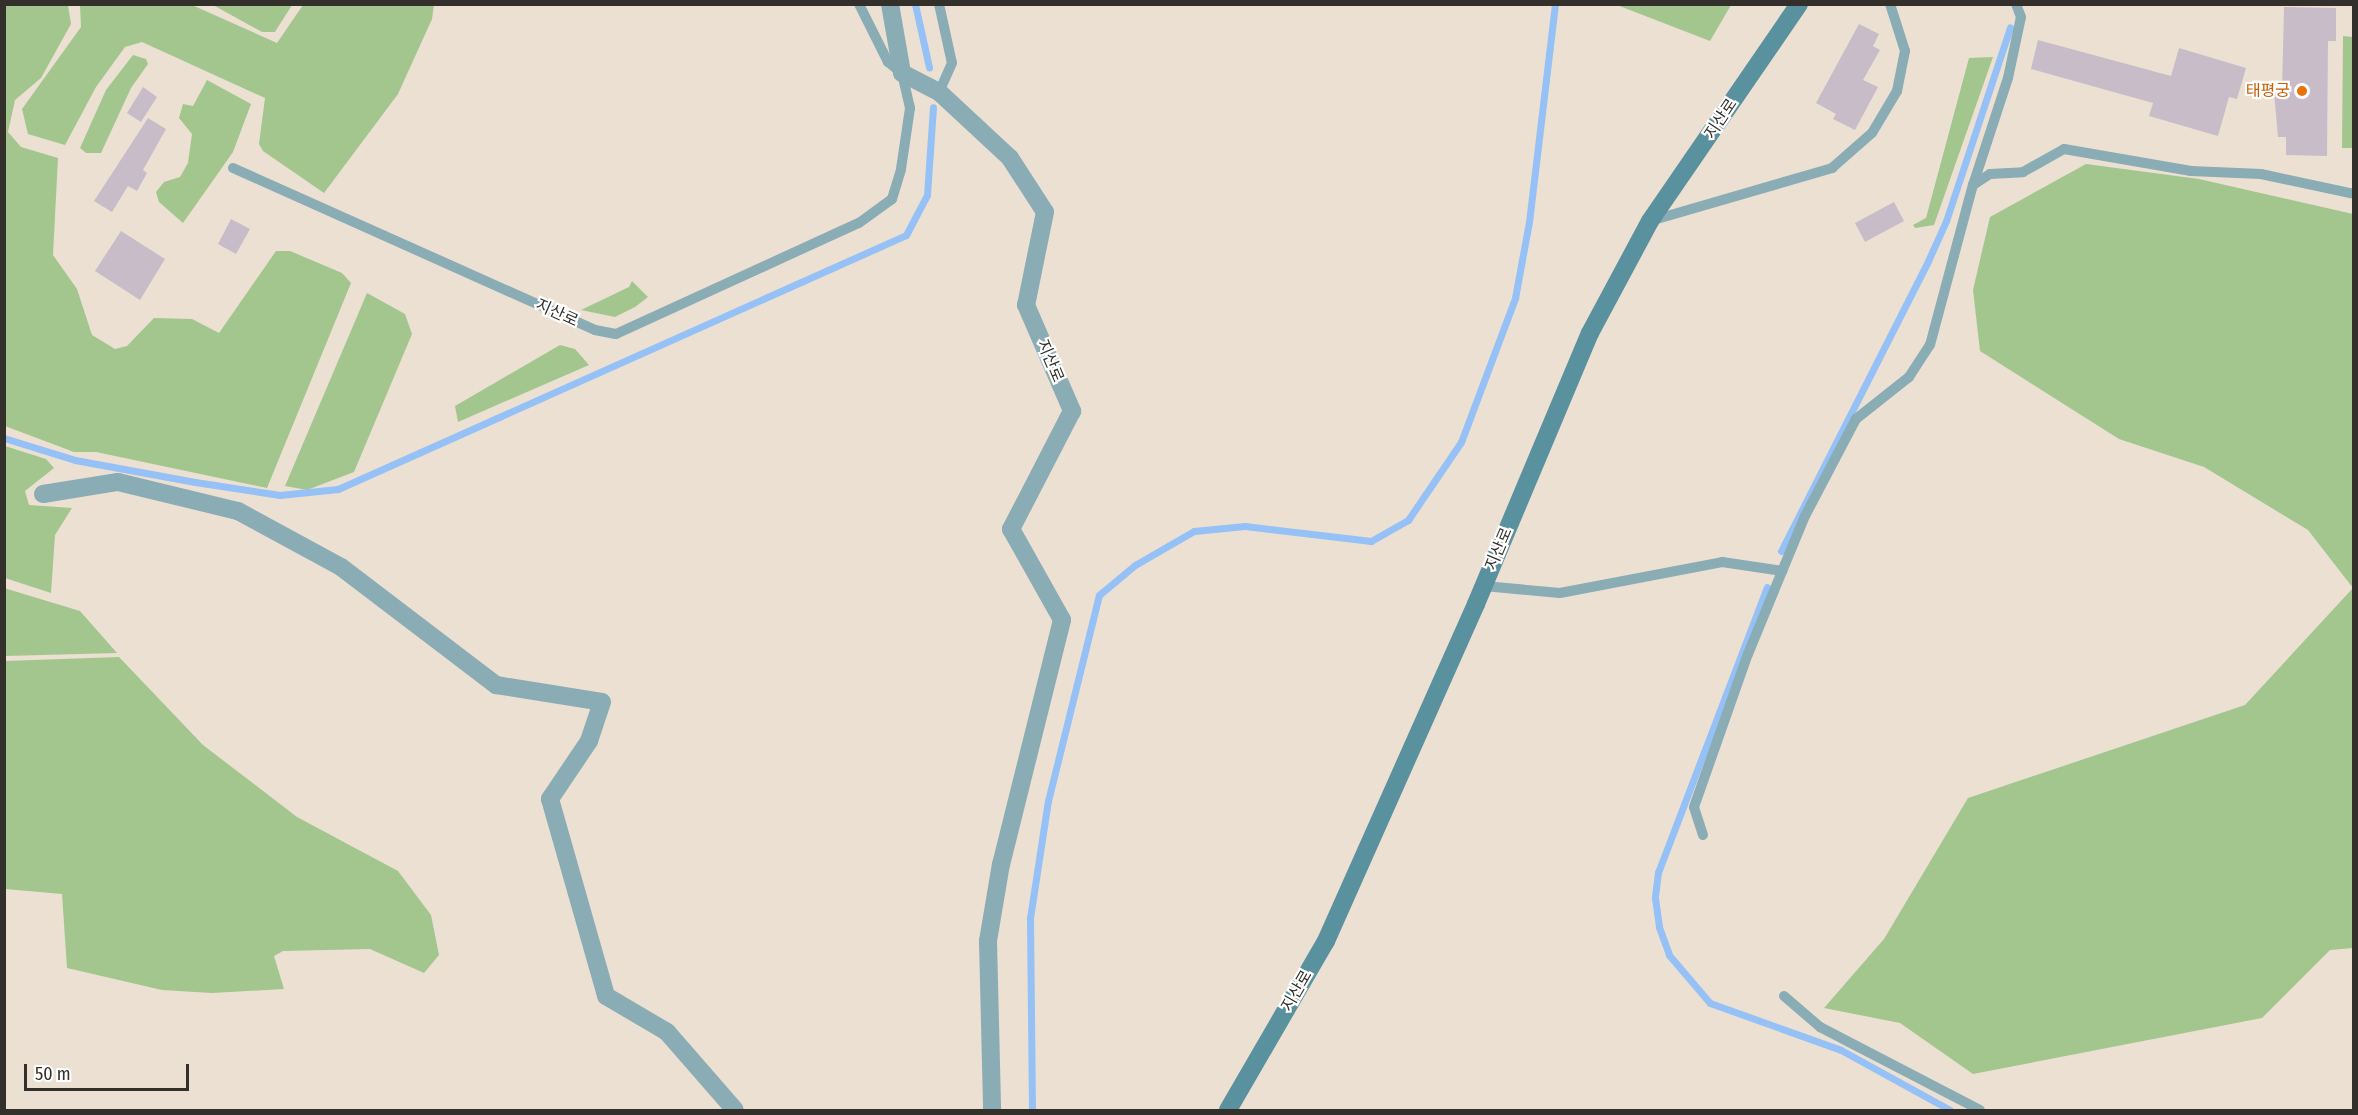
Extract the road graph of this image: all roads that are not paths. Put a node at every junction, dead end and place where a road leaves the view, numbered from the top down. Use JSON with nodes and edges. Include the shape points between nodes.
{"nodes":[{"id":1,"x":859,"y":4,"type":"edge"},
{"id":2,"x":891,"y":4,"type":"edge"},
{"id":3,"x":939,"y":4,"type":"edge"},
{"id":4,"x":1799,"y":4,"type":"edge"},
{"id":5,"x":1890,"y":4,"type":"edge"},
{"id":6,"x":2016,"y":4,"type":"edge"},
{"id":7,"x":902,"y":73,"type":"junction"},
{"id":8,"x":939,"y":92,"type":"junction"},
{"id":9,"x":233,"y":168,"type":"dead end"},
{"id":10,"x":1974,"y":185,"type":"junction"},
{"id":11,"x":2354,"y":194,"type":"edge"},
{"id":12,"x":1650,"y":221,"type":"junction"},
{"id":13,"x":43,"y":494,"type":"dead end"},
{"id":14,"x":1782,"y":571,"type":"junction"},
{"id":15,"x":1484,"y":586,"type":"junction"},
{"id":16,"x":1703,"y":835,"type":"dead end"},
{"id":17,"x":1784,"y":996,"type":"dead end"},
{"id":18,"x":735,"y":1110,"type":"edge"},
{"id":19,"x":992,"y":1110,"type":"edge"},
{"id":20,"x":1227,"y":1110,"type":"edge"},
{"id":21,"x":1980,"y":1110,"type":"edge"}],
"edges":[{"from":1,"to":7,"type":"lane","name":"지산로","via":[[888,62]]},
{"from":2,"to":7,"type":"street","name":"지산로"},
{"from":3,"to":8,"type":"lane","via":[[952,63]]},
{"from":4,"to":12,"type":"main road","name":"지산로"},
{"from":5,"to":12,"type":"lane","via":[[1905,51],[1897,91],[1872,133],[1832,168]]},
{"from":6,"to":10,"type":"lane","via":[[2021,17],[2008,78]]},
{"from":7,"to":8,"type":"street","name":"지산로"},
{"from":7,"to":9,"type":"lane","name":"지산로","via":[[910,108],[892,199],[859,223],[616,334],[595,330]]},
{"from":8,"to":19,"type":"street","name":"지산로","via":[[1010,158],[1045,212],[1026,305],[1072,411],[1011,530],[1062,620],[1000,864],[988,941]]},
{"from":10,"to":11,"type":"lane","via":[[1990,174],[2023,172],[2064,149],[2191,171],[2261,174]]},
{"from":10,"to":14,"type":"lane","via":[[1930,345],[1909,377],[1856,419],[1805,516]]},
{"from":12,"to":15,"type":"main road","name":"지산로","via":[[1590,333]]},
{"from":13,"to":18,"type":"street","via":[[118,482],[238,511],[341,567],[496,685],[602,702],[589,741],[550,799],[606,996],[667,1032]]},
{"from":14,"to":15,"type":"lane","via":[[1722,562],[1560,592]]},
{"from":14,"to":16,"type":"lane","via":[[1694,807]]},
{"from":15,"to":20,"type":"main road","name":"지산로","via":[[1326,941]]},
{"from":17,"to":21,"type":"lane","via":[[1820,1027]]}]}
